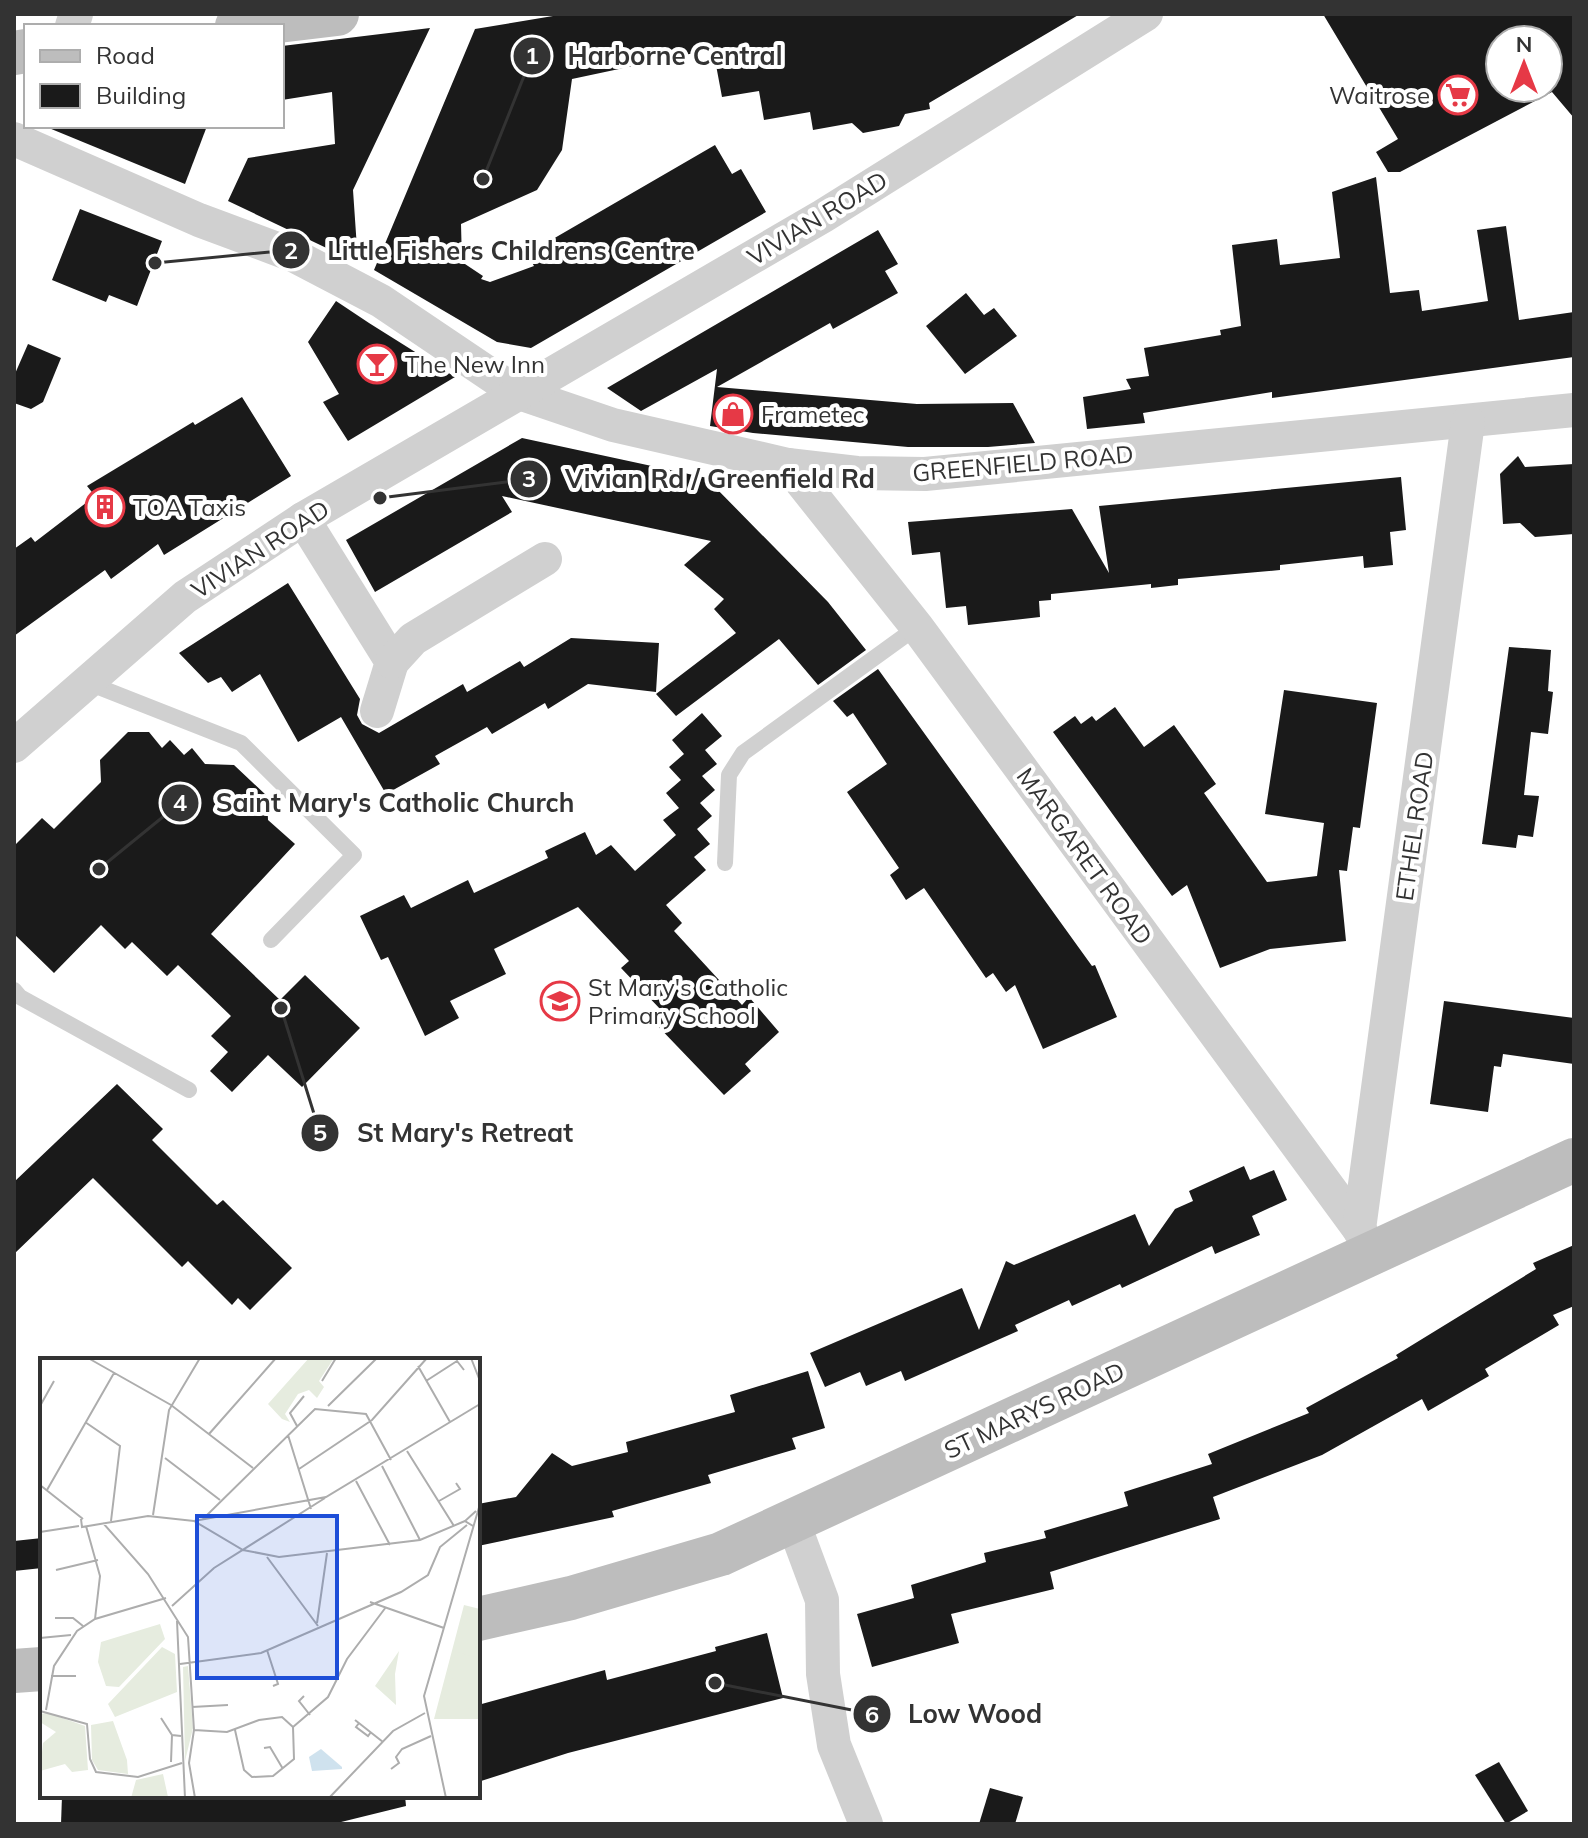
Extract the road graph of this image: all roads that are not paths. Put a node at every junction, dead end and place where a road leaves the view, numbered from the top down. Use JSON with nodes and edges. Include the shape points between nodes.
{"nodes":[{"id":1,"x":337,"y":14,"type":"edge"},
{"id":2,"x":1146,"y":14,"type":"edge"},
{"id":3,"x":254,"y":24,"type":"edge"},
{"id":4,"x":14,"y":139,"type":"edge"},
{"id":5,"x":516,"y":392,"type":"junction"},
{"id":6,"x":1574,"y":410,"type":"edge"},
{"id":7,"x":1468,"y":422,"type":"junction"},
{"id":8,"x":788,"y":465,"type":"junction"},
{"id":9,"x":303,"y":519,"type":"junction"},
{"id":10,"x":545,"y":559,"type":"dead end"},
{"id":11,"x":917,"y":627,"type":"junction"},
{"id":12,"x":392,"y":662,"type":"junction"},
{"id":13,"x":85,"y":682,"type":"junction"},
{"id":14,"x":377,"y":711,"type":"dead end"},
{"id":15,"x":14,"y":746,"type":"edge"},
{"id":16,"x":725,"y":863,"type":"dead end"},
{"id":17,"x":271,"y":940,"type":"dead end"},
{"id":18,"x":14,"y":990,"type":"edge"},
{"id":19,"x":189,"y":1090,"type":"dead end"},
{"id":20,"x":1574,"y":1160,"type":"edge"},
{"id":21,"x":1366,"y":1241,"type":"junction"},
{"id":22,"x":793,"y":1522,"type":"junction"},
{"id":23,"x":480,"y":1619,"type":"edge"},
{"id":24,"x":40,"y":1669,"type":"edge"},
{"id":25,"x":14,"y":1671,"type":"edge"},
{"id":26,"x":866,"y":1824,"type":"edge"}],
"edges":[{"from":1,"to":3,"type":"street"},
{"from":2,"to":5,"type":"street","name":"VIVIAN ROAD","via":[[823,216]]},
{"from":4,"to":5,"type":"street","name":"GREENFIELD ROAD","via":[[293,255],[381,301]]},
{"from":5,"to":8,"type":"street","name":"GREENFIELD ROAD","via":[[613,425]]},
{"from":5,"to":9,"type":"street","name":"VIVIAN ROAD"},
{"from":6,"to":7,"type":"street","name":"GREENFIELD ROAD"},
{"from":7,"to":8,"type":"street","name":"GREENFIELD ROAD","via":[[925,474]]},
{"from":7,"to":21,"type":"street","name":"ETHEL ROAD"},
{"from":8,"to":11,"type":"street","name":"MARGARET ROAD"},
{"from":9,"to":12,"type":"street"},
{"from":9,"to":13,"type":"street","name":"VIVIAN ROAD","via":[[185,597]]},
{"from":10,"to":12,"type":"street","via":[[413,639]]},
{"from":11,"to":16,"type":"lane","via":[[743,753],[729,775]]},
{"from":11,"to":21,"type":"street","name":"MARGARET ROAD"},
{"from":12,"to":14,"type":"street"},
{"from":13,"to":15,"type":"street","name":"VIVIAN ROAD"},
{"from":13,"to":17,"type":"lane","via":[[241,743],[354,855]]},
{"from":18,"to":19,"type":"lane"},
{"from":20,"to":21,"type":"street","name":"ST MARYS ROAD"},
{"from":21,"to":22,"type":"street","name":"ST MARYS ROAD"},
{"from":22,"to":23,"type":"street","name":"ST MARYS ROAD","via":[[721,1554]]},
{"from":22,"to":26,"type":"street","via":[[822,1600],[823,1674],[834,1745]]},
{"from":24,"to":25,"type":"street"}]}
